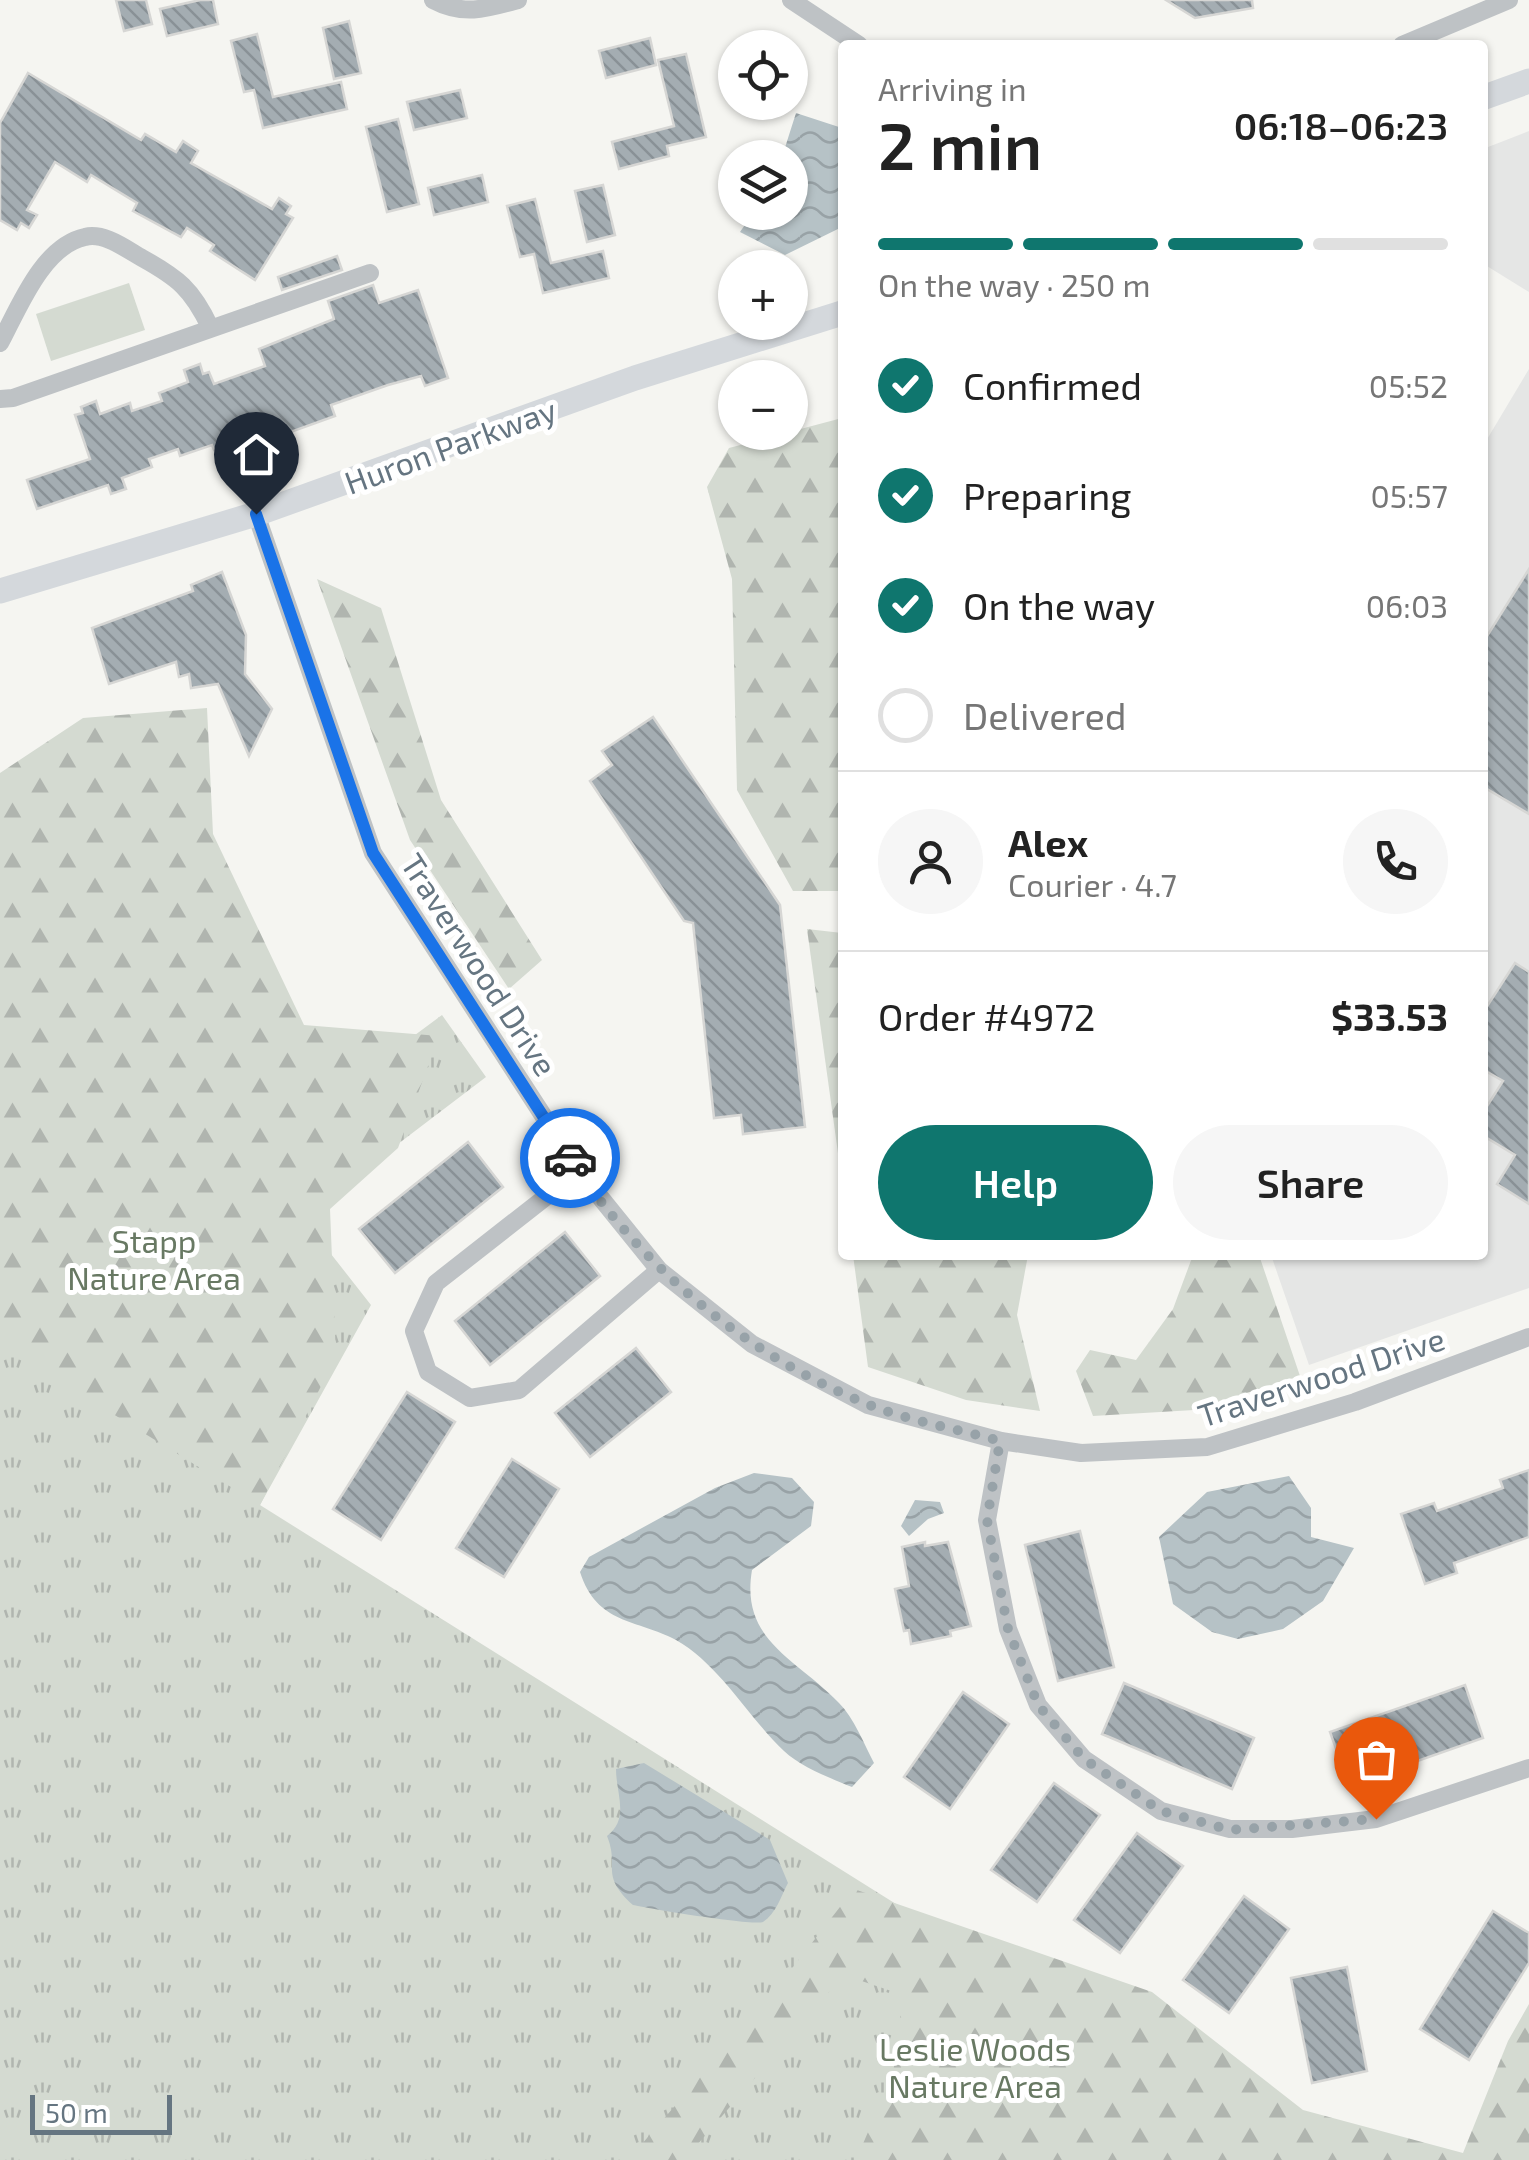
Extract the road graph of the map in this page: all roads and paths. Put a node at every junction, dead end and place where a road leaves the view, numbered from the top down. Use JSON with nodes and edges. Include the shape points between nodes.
{"nodes":[{"id":1,"x":433,"y":0,"type":"edge"},
{"id":2,"x":518,"y":0,"type":"edge"},
{"id":3,"x":791,"y":0,"type":"edge"},
{"id":4,"x":1509,"y":0,"type":"edge"},
{"id":5,"x":851,"y":40,"type":"edge"},
{"id":6,"x":1414,"y":40,"type":"edge"},
{"id":7,"x":1529,"y":81,"type":"edge"},
{"id":8,"x":1488,"y":96,"type":"edge"},
{"id":9,"x":370,"y":273,"type":"dead end"},
{"id":10,"x":838,"y":314,"type":"edge"},
{"id":11,"x":210,"y":327,"type":"junction"},
{"id":12,"x":0,"y":343,"type":"edge"},
{"id":13,"x":0,"y":399,"type":"edge"},
{"id":14,"x":256,"y":514,"type":"junction"},
{"id":15,"x":0,"y":591,"type":"edge"},
{"id":16,"x":579,"y":1171,"type":"junction"},
{"id":17,"x":659,"y":1270,"type":"junction"},
{"id":18,"x":1529,"y":1337,"type":"edge"},
{"id":19,"x":1000,"y":1441,"type":"junction"},
{"id":20,"x":1529,"y":1768,"type":"edge"}],
"edges":[{"from":1,"to":2,"type":"street","via":[[454,10]]},
{"from":3,"to":5,"type":"street"},
{"from":4,"to":6,"type":"street"},
{"from":7,"to":8,"type":"street"},
{"from":9,"to":11,"type":"street"},
{"from":10,"to":14,"type":"street","name":"Huron Parkway","via":[[635,378]]},
{"from":11,"to":12,"type":"street","via":[[194,293],[170,274],[109,240],[86,236],[61,250],[35,280]]},
{"from":11,"to":13,"type":"street"},
{"from":14,"to":15,"type":"street","name":"Huron Parkway"},
{"from":14,"to":16,"type":"street","name":"Traverwood Drive","via":[[373,853]]},
{"from":16,"to":17,"type":"street","name":"Traverwood Drive"},
{"from":16,"to":17,"type":"street","via":[[436,1283],[414,1331],[428,1372],[470,1398],[519,1390]]},
{"from":17,"to":19,"type":"street","name":"Traverwood Drive","via":[[752,1344],[868,1405]]},
{"from":18,"to":19,"type":"street","name":"Traverwood Drive","via":[[1356,1402],[1207,1448],[1081,1453]]},
{"from":19,"to":20,"type":"street","via":[[987,1520],[1008,1629],[1038,1705],[1084,1759],[1161,1811],[1230,1830],[1359,1821]]}]}
